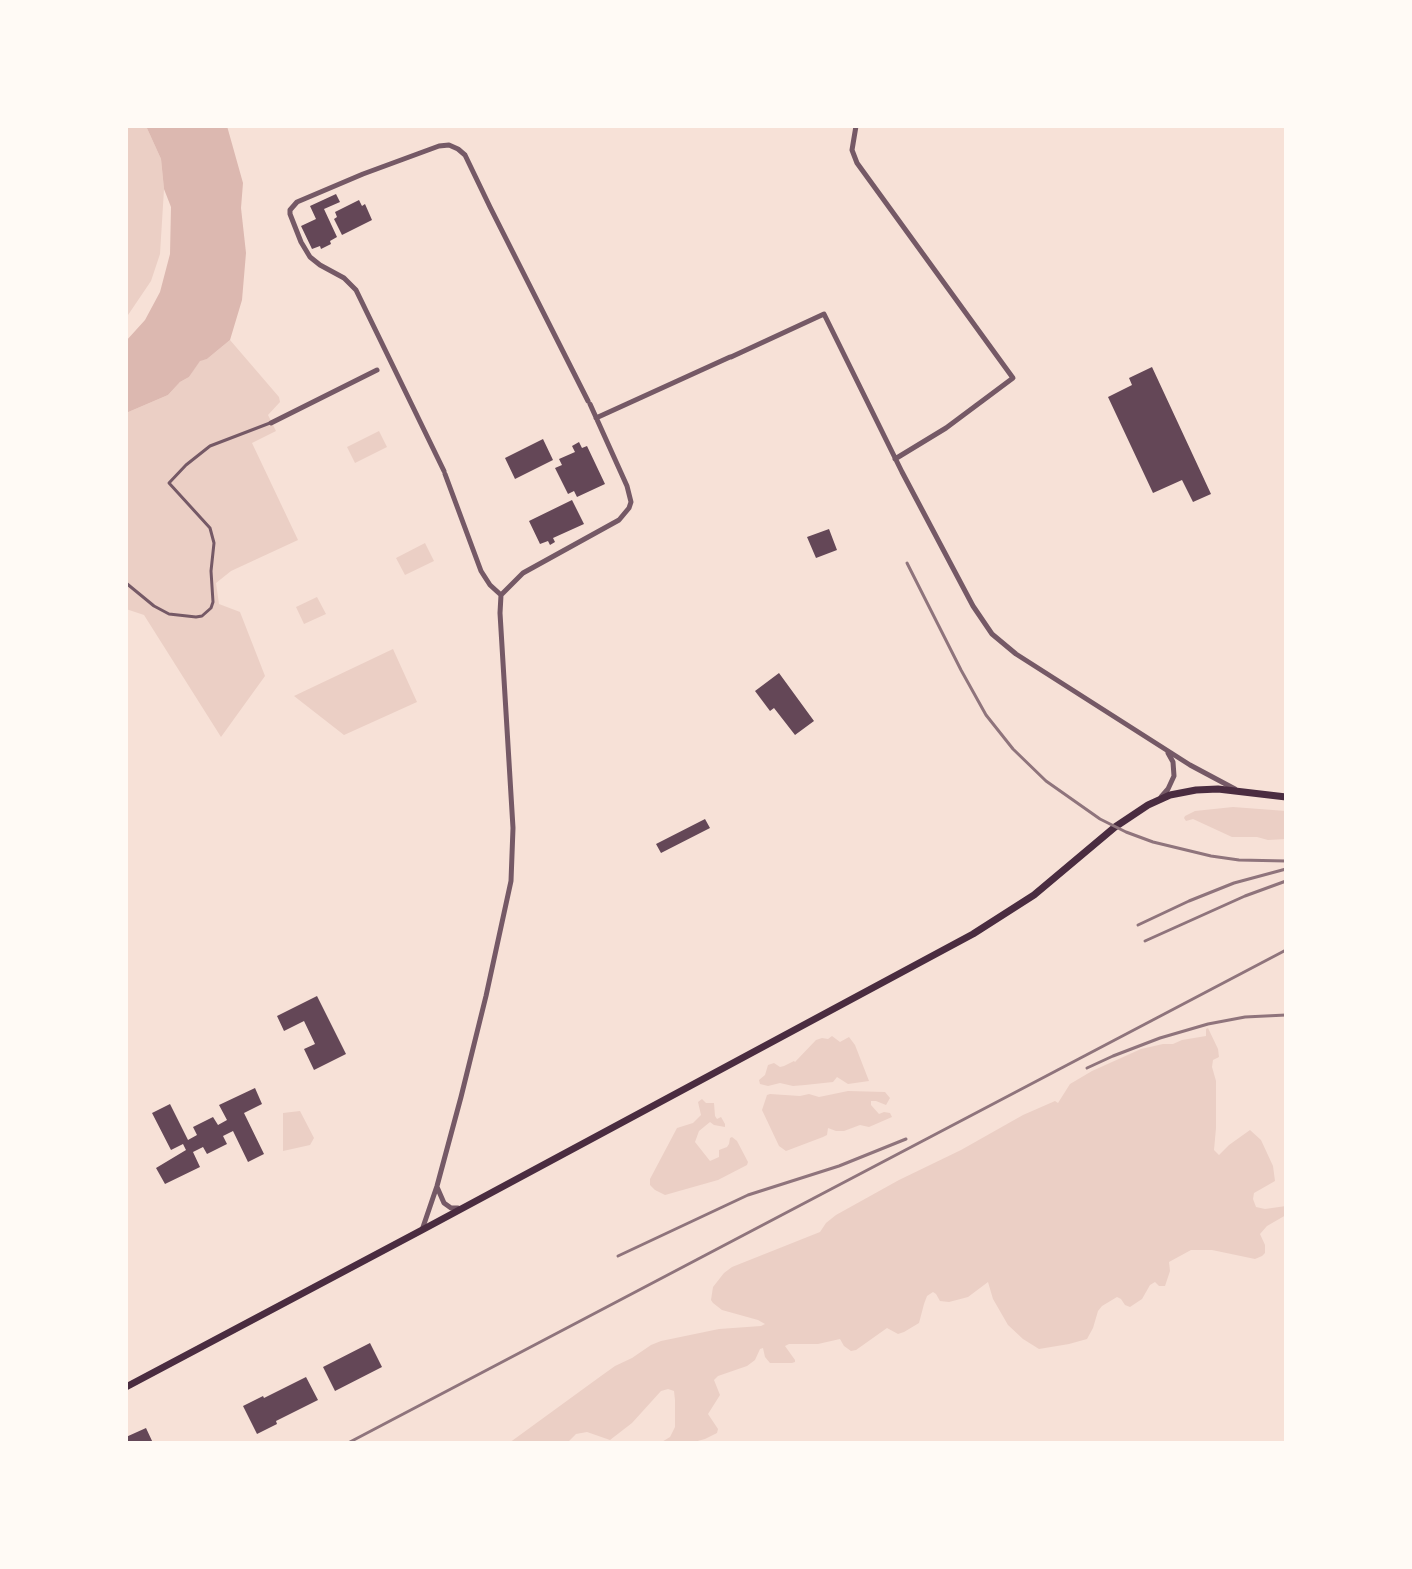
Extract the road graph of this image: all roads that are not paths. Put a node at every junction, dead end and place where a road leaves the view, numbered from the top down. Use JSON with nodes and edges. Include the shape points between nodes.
{"nodes":[{"id":1,"x":856,"y":126,"type":"edge"},
{"id":2,"x":391,"y":363,"type":"junction"},
{"id":3,"x":596,"y":418,"type":"junction"},
{"id":4,"x":271,"y":423,"type":"joint"},
{"id":5,"x":895,"y":459,"type":"junction"},
{"id":6,"x":126,"y":583,"type":"edge"},
{"id":7,"x":501,"y":595,"type":"junction"},
{"id":8,"x":1165,"y":749,"type":"junction"},
{"id":9,"x":1240,"y":791,"type":"junction"},
{"id":10,"x":1286,"y":797,"type":"edge"},
{"id":11,"x":1158,"y":800,"type":"junction"},
{"id":12,"x":437,"y":1186,"type":"junction"},
{"id":13,"x":463,"y":1208,"type":"junction"},
{"id":14,"x":422,"y":1230,"type":"junction"},
{"id":15,"x":126,"y":1387,"type":"edge"}],
"edges":[{"from":1,"to":5,"type":"street","via":[[852,150],[857,163],[1013,378]]},
{"from":2,"to":3,"type":"street","via":[[356,290],[310,257],[290,210],[297,202],[363,174],[449,145],[465,155]]},
{"from":2,"to":4,"type":"street"},
{"from":2,"to":7,"type":"street","via":[[444,473],[481,571]]},
{"from":3,"to":5,"type":"street","via":[[824,314]]},
{"from":3,"to":7,"type":"street","via":[[627,486],[629,508],[619,520],[523,573]]},
{"from":4,"to":6,"type":"lane","via":[[210,446],[169,483],[210,528],[213,602],[207,613],[169,614]]},
{"from":5,"to":8,"type":"street","via":[[992,634]]},
{"from":7,"to":12,"type":"street","via":[[511,881]]},
{"from":8,"to":9,"type":"street"},
{"from":8,"to":11,"type":"street","via":[[1174,776]]},
{"from":9,"to":10,"type":"main road"},
{"from":9,"to":11,"type":"main road","via":[[1196,790]]},
{"from":11,"to":13,"type":"main road","via":[[1125,819],[1034,895],[984,928]]},
{"from":12,"to":13,"type":"street","via":[[444,1203]]},
{"from":12,"to":14,"type":"street"},
{"from":13,"to":14,"type":"main road"},
{"from":14,"to":15,"type":"main road"}]}
